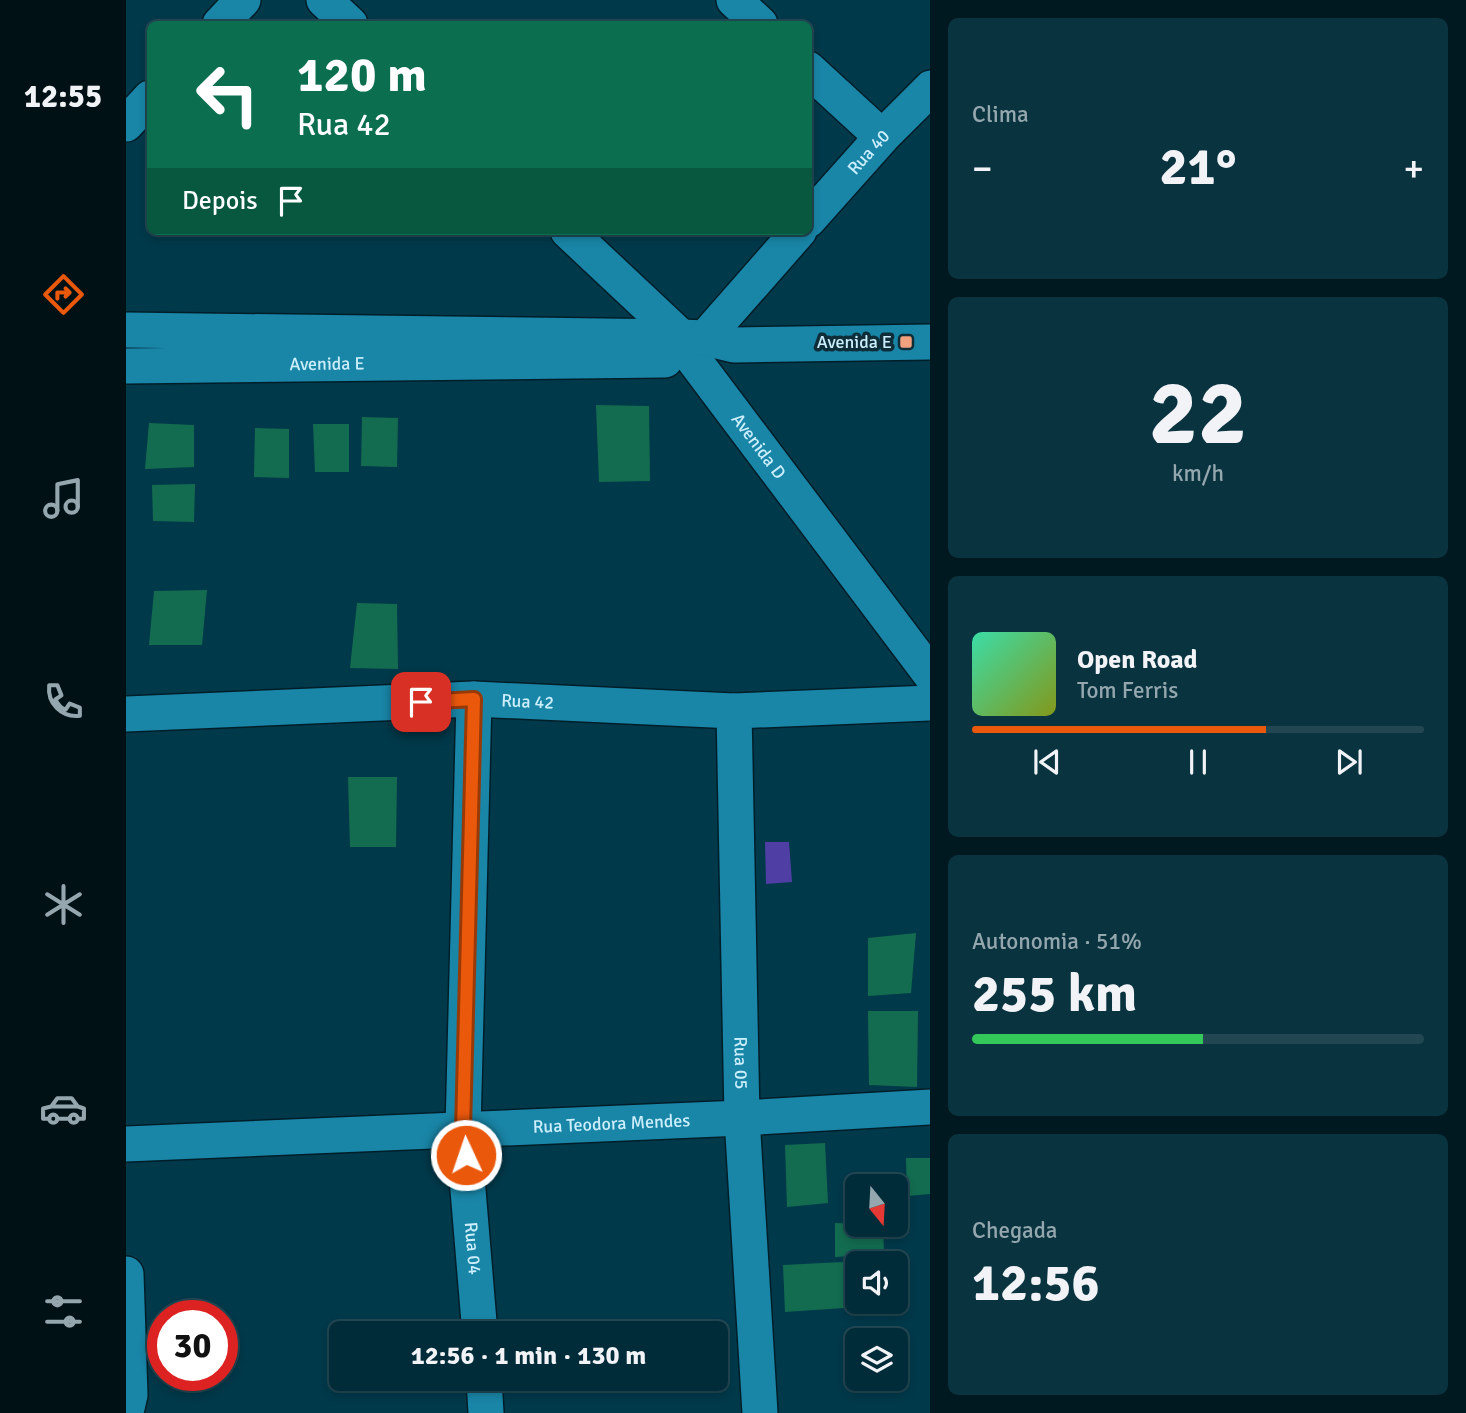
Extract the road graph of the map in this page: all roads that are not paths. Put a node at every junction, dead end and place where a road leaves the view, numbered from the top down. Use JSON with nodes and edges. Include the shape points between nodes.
{"nodes":[{"id":1,"x":243,"y":0,"type":"edge"},
{"id":2,"x":324,"y":0,"type":"edge"},
{"id":3,"x":734,"y":0,"type":"edge"},
{"id":4,"x":223,"y":21,"type":"edge"},
{"id":5,"x":347,"y":21,"type":"edge"},
{"id":6,"x":757,"y":21,"type":"edge"},
{"id":7,"x":812,"y":73,"type":"edge"},
{"id":8,"x":930,"y":88,"type":"edge"},
{"id":9,"x":147,"y":101,"type":"edge"},
{"id":10,"x":126,"y":124,"type":"edge"},
{"id":11,"x":881,"y":137,"type":"junction"},
{"id":12,"x":812,"y":215,"type":"edge"},
{"id":13,"x":573,"y":235,"type":"edge"},
{"id":14,"x":796,"y":235,"type":"edge"},
{"id":15,"x":126,"y":330,"type":"edge"},
{"id":16,"x":930,"y":342,"type":"edge"},
{"id":17,"x":703,"y":345,"type":"junction"},
{"id":18,"x":487,"y":348,"type":"junction"},
{"id":19,"x":126,"y":366,"type":"edge"},
{"id":20,"x":930,"y":675,"type":"edge"},
{"id":21,"x":474,"y":699,"type":"junction"},
{"id":22,"x":930,"y":703,"type":"edge"},
{"id":23,"x":734,"y":711,"type":"junction"},
{"id":24,"x":126,"y":714,"type":"edge"},
{"id":25,"x":930,"y":1107,"type":"edge"},
{"id":26,"x":743,"y":1118,"type":"junction"},
{"id":27,"x":463,"y":1130,"type":"junction"},
{"id":28,"x":126,"y":1144,"type":"edge"},
{"id":29,"x":126,"y":1274,"type":"edge"},
{"id":30,"x":479,"y":1321,"type":"edge"},
{"id":31,"x":485,"y":1391,"type":"edge"},
{"id":32,"x":126,"y":1412,"type":"edge"},
{"id":33,"x":486,"y":1413,"type":"edge"},
{"id":34,"x":761,"y":1413,"type":"edge"}],
"edges":[{"from":1,"to":4,"type":"street"},
{"from":2,"to":5,"type":"street"},
{"from":3,"to":6,"type":"street"},
{"from":7,"to":11,"type":"street"},
{"from":8,"to":11,"type":"street","name":"Rua 40"},
{"from":9,"to":10,"type":"street"},
{"from":11,"to":12,"type":"street","name":"Rua 40"},
{"from":13,"to":17,"type":"street","name":"Avenida D"},
{"from":14,"to":17,"type":"street"},
{"from":15,"to":18,"type":"street","name":"Avenida E"},
{"from":16,"to":17,"type":"street","name":"Avenida E"},
{"from":17,"to":18,"type":"street","name":"Avenida E"},
{"from":17,"to":20,"type":"street","name":"Avenida D"},
{"from":18,"to":19,"type":"street","name":"Avenida E"},
{"from":21,"to":23,"type":"street","name":"Rua 42"},
{"from":21,"to":24,"type":"street","name":"Rua 42"},
{"from":21,"to":27,"type":"street","name":"Rua 04"},
{"from":22,"to":23,"type":"street","name":"Rua 42"},
{"from":23,"to":26,"type":"street","name":"Rua 05"},
{"from":25,"to":26,"type":"street","name":"Rua Teodora Mendes"},
{"from":26,"to":27,"type":"street","name":"Rua Teodora Mendes"},
{"from":26,"to":34,"type":"street","name":"Rua 05"},
{"from":27,"to":28,"type":"street","name":"Rua Teodora Mendes"},
{"from":27,"to":30,"type":"street","name":"Rua 04"},
{"from":29,"to":32,"type":"street","via":[[130,1395]]},
{"from":31,"to":33,"type":"street"}]}
